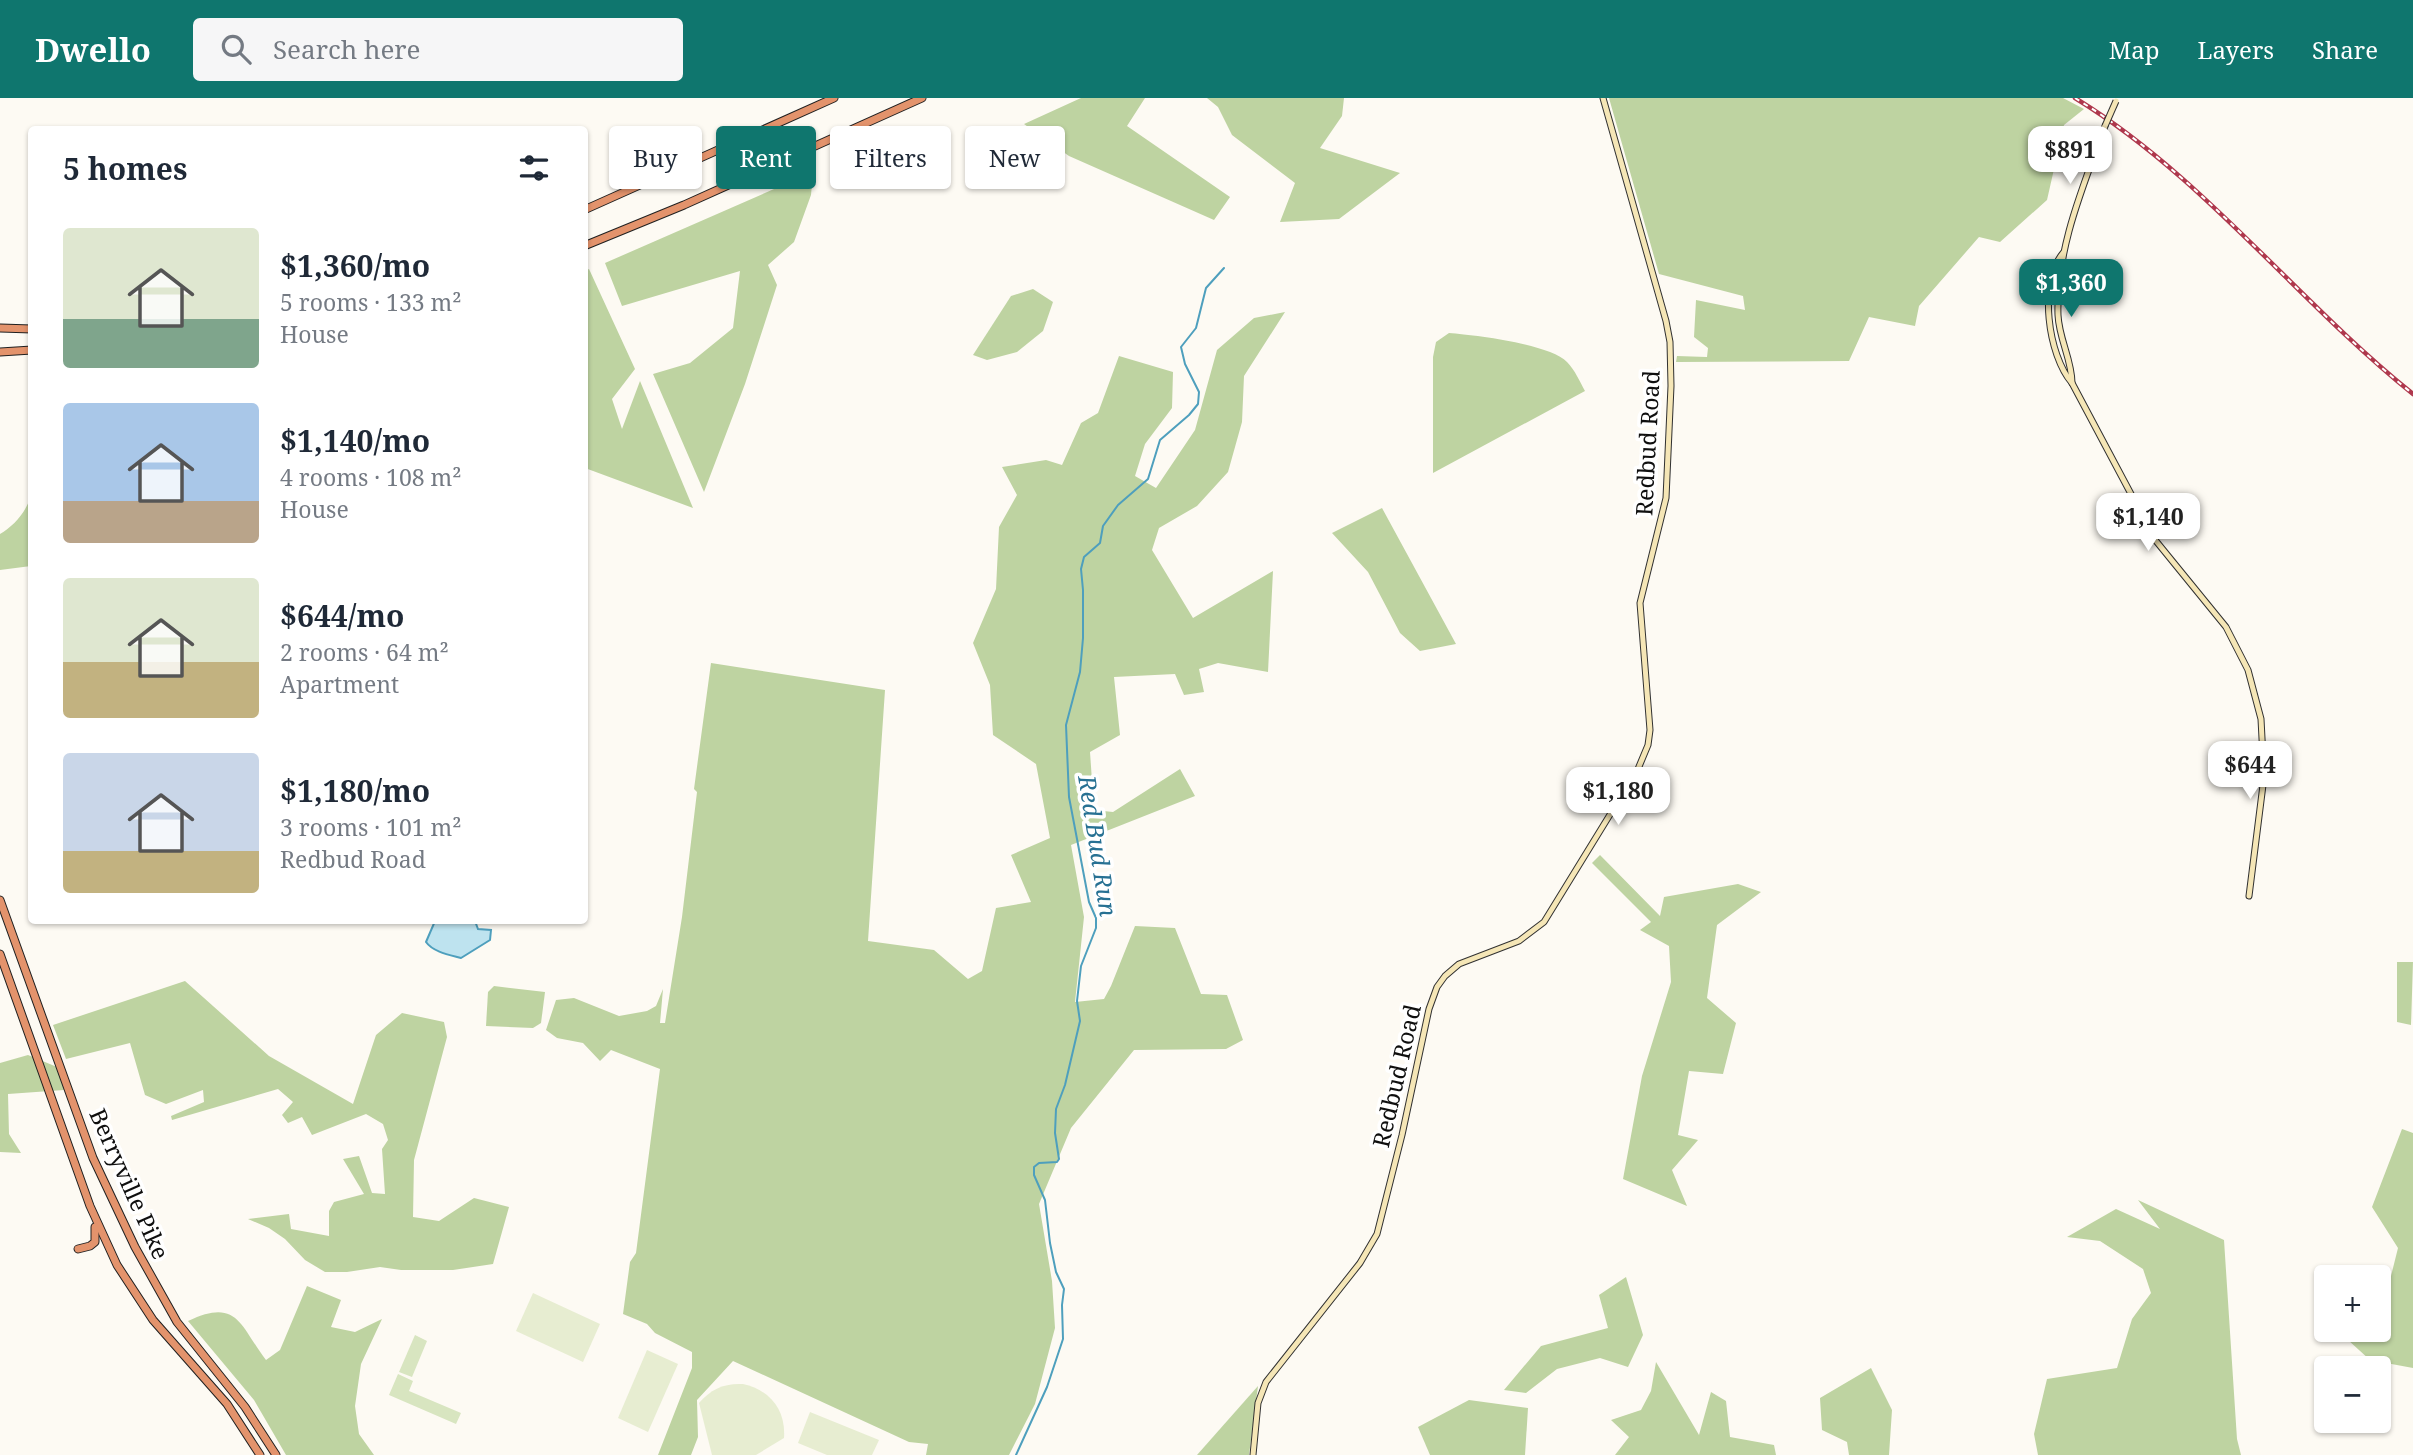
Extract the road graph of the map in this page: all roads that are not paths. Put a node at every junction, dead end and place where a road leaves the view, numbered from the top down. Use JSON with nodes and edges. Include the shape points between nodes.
{"nodes":[{"id":1,"x":834,"y":98,"type":"edge"},
{"id":2,"x":922,"y":98,"type":"edge"},
{"id":3,"x":1603,"y":98,"type":"edge"},
{"id":4,"x":2116,"y":100,"type":"edge"},
{"id":5,"x":588,"y":208,"type":"edge"},
{"id":6,"x":588,"y":244,"type":"edge"},
{"id":7,"x":0,"y":330,"type":"edge"},
{"id":8,"x":28,"y":330,"type":"edge"},
{"id":9,"x":0,"y":350,"type":"edge"},
{"id":10,"x":28,"y":350,"type":"edge"},
{"id":11,"x":2249,"y":896,"type":"dead end"},
{"id":12,"x":0,"y":900,"type":"edge"},
{"id":13,"x":0,"y":954,"type":"edge"},
{"id":14,"x":90,"y":1206,"type":"junction"},
{"id":15,"x":78,"y":1250,"type":"dead end"},
{"id":16,"x":260,"y":1455,"type":"edge"},
{"id":17,"x":276,"y":1455,"type":"edge"},
{"id":18,"x":1252,"y":1455,"type":"edge"}],
"edges":[{"from":1,"to":5,"type":"highway"},
{"from":2,"to":6,"type":"highway"},
{"from":3,"to":18,"type":"street","name":"Redbud Road","via":[[1670,342],[1665,498],[1640,603],[1648,745],[1638,769],[1544,922],[1507,947],[1459,964],[1437,987],[1377,1234],[1360,1263],[1266,1382],[1258,1404]]},
{"from":4,"to":11,"type":"street","bridge":true,"via":[[2053,271],[2049,317],[2064,374],[2157,541],[2226,627],[2252,679],[2261,719],[2264,778]]},
{"from":7,"to":8,"type":"highway"},
{"from":9,"to":10,"type":"highway"},
{"from":12,"to":17,"type":"highway","name":"Berryville Pike","via":[[83,1133],[122,1221],[177,1321],[245,1407]]},
{"from":13,"to":14,"type":"highway","name":"Berryville Pike"},
{"from":14,"to":15,"type":"highway","via":[[96,1239]]},
{"from":14,"to":16,"type":"highway","name":"Berryville Pike","via":[[140,1302],[227,1404]]}]}
